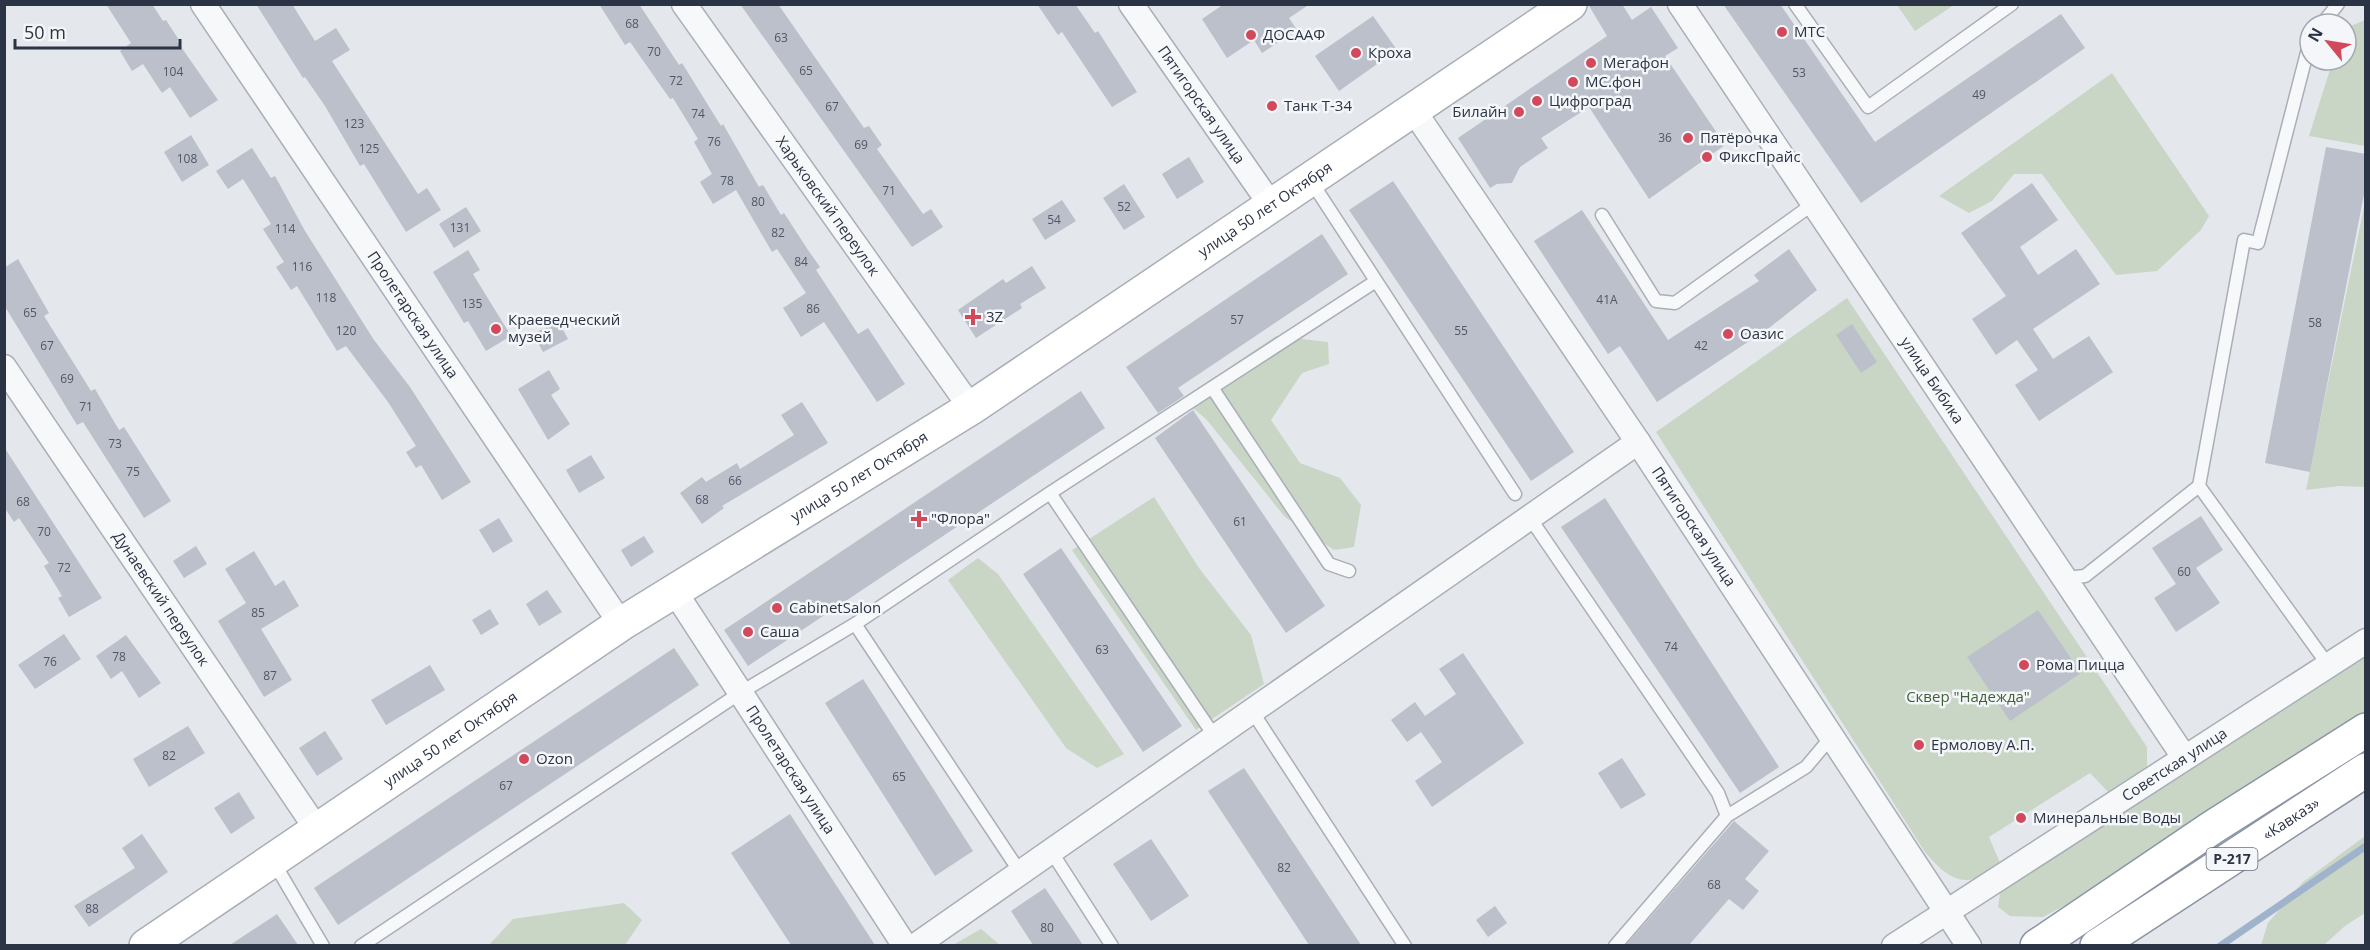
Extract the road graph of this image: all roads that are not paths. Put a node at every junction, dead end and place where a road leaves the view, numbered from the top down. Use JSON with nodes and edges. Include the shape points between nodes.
{"nodes":[{"id":1,"x":203,"y":4,"type":"edge"},
{"id":2,"x":684,"y":4,"type":"edge"},
{"id":3,"x":1570,"y":4,"type":"edge"},
{"id":4,"x":1680,"y":4,"type":"edge"},
{"id":5,"x":1795,"y":4,"type":"edge"},
{"id":6,"x":2012,"y":4,"type":"edge"},
{"id":7,"x":1137,"y":7,"type":"edge"},
{"id":8,"x":2302,"y":72,"type":"edge"},
{"id":9,"x":1414,"y":111,"type":"junction"},
{"id":10,"x":1310,"y":179,"type":"junction"},
{"id":11,"x":1813,"y":204,"type":"junction"},
{"id":12,"x":1271,"y":205,"type":"junction"},
{"id":13,"x":1602,"y":215,"type":"dead end"},
{"id":14,"x":1376,"y":281,"type":"junction"},
{"id":15,"x":4,"y":367,"type":"edge"},
{"id":16,"x":1213,"y":389,"type":"junction"},
{"id":17,"x":971,"y":408,"type":"junction"},
{"id":18,"x":1638,"y":442,"type":"junction"},
{"id":19,"x":2199,"y":486,"type":"junction"},
{"id":20,"x":1050,"y":493,"type":"junction"},
{"id":21,"x":1515,"y":494,"type":"dead end"},
{"id":22,"x":1530,"y":518,"type":"junction"},
{"id":23,"x":1348,"y":572,"type":"dead end"},
{"id":24,"x":2064,"y":578,"type":"junction"},
{"id":25,"x":675,"y":592,"type":"junction"},
{"id":26,"x":621,"y":624,"type":"junction"},
{"id":27,"x":855,"y":624,"type":"junction"},
{"id":28,"x":2366,"y":641,"type":"edge"},
{"id":29,"x":2328,"y":665,"type":"junction"},
{"id":30,"x":740,"y":693,"type":"junction"},
{"id":31,"x":1252,"y":711,"type":"junction"},
{"id":32,"x":2366,"y":730,"type":"edge"},
{"id":33,"x":1833,"y":736,"type":"junction"},
{"id":34,"x":1215,"y":737,"type":"junction"},
{"id":35,"x":2184,"y":757,"type":"junction"},
{"id":36,"x":2366,"y":770,"type":"edge"},
{"id":37,"x":1727,"y":816,"type":"junction"},
{"id":38,"x":318,"y":831,"type":"junction"},
{"id":39,"x":1052,"y":851,"type":"junction"},
{"id":40,"x":273,"y":861,"type":"junction"},
{"id":41,"x":1020,"y":872,"type":"junction"},
{"id":42,"x":1947,"y":912,"type":"junction"},
{"id":43,"x":146,"y":945,"type":"edge"},
{"id":44,"x":323,"y":945,"type":"edge"},
{"id":45,"x":361,"y":945,"type":"edge"},
{"id":46,"x":905,"y":945,"type":"edge"},
{"id":47,"x":915,"y":945,"type":"edge"},
{"id":48,"x":1112,"y":945,"type":"edge"},
{"id":49,"x":1404,"y":945,"type":"edge"},
{"id":50,"x":1615,"y":945,"type":"edge"},
{"id":51,"x":1894,"y":945,"type":"edge"},
{"id":52,"x":1970,"y":945,"type":"edge"},
{"id":53,"x":2037,"y":945,"type":"edge"},
{"id":54,"x":2097,"y":945,"type":"edge"}],
"edges":[{"from":1,"to":26,"type":"street","name":"Пролетарская улица"},
{"from":2,"to":17,"type":"street","name":"Харьковский переулок"},
{"from":3,"to":9,"type":"main road","name":"улица 50 лет Октября"},
{"from":4,"to":11,"type":"street","name":"улица Бибика"},
{"from":5,"to":6,"type":"lane","via":[[1868,107]]},
{"from":7,"to":12,"type":"street","name":"Пятигорская улица"},
{"from":8,"to":19,"type":"lane","via":[[2258,243],[2244,240]]},
{"from":9,"to":10,"type":"main road","name":"улица 50 лет Октября"},
{"from":9,"to":18,"type":"street","name":"Пятигорская улица"},
{"from":10,"to":12,"type":"main road","name":"улица 50 лет Октября"},
{"from":10,"to":14,"type":"lane"},
{"from":11,"to":13,"type":"lane","via":[[1675,303],[1656,301]]},
{"from":11,"to":24,"type":"street","name":"улица Бибика"},
{"from":12,"to":17,"type":"main road","name":"улица 50 лет Октября"},
{"from":14,"to":16,"type":"lane"},
{"from":14,"to":21,"type":"lane"},
{"from":15,"to":38,"type":"street","name":"Дунаевский переулок"},
{"from":16,"to":20,"type":"lane"},
{"from":16,"to":23,"type":"lane","via":[[1329,564]]},
{"from":17,"to":25,"type":"main road","name":"улица 50 лет Октября"},
{"from":18,"to":22,"type":"street"},
{"from":18,"to":33,"type":"street","name":"Пятигорская улица"},
{"from":19,"to":24,"type":"lane","via":[[2085,576]]},
{"from":19,"to":29,"type":"lane"},
{"from":20,"to":27,"type":"lane"},
{"from":20,"to":34,"type":"lane"},
{"from":22,"to":31,"type":"street"},
{"from":22,"to":37,"type":"lane","via":[[1718,793]]},
{"from":24,"to":35,"type":"street","name":"улица Бибика"},
{"from":25,"to":26,"type":"main road","name":"улица 50 лет Октября"},
{"from":25,"to":30,"type":"street","name":"Пролетарская улица"},
{"from":26,"to":38,"type":"main road","name":"улица 50 лет Октября"},
{"from":27,"to":30,"type":"lane"},
{"from":27,"to":41,"type":"lane"},
{"from":28,"to":29,"type":"street","name":"Советская улица"},
{"from":29,"to":35,"type":"street","name":"Советская улица"},
{"from":30,"to":45,"type":"lane"},
{"from":30,"to":46,"type":"street","name":"Пролетарская улица"},
{"from":31,"to":34,"type":"street"},
{"from":31,"to":49,"type":"lane"},
{"from":32,"to":53,"type":"main road","number":"Р-217"},
{"from":33,"to":37,"type":"lane","via":[[1806,767]]},
{"from":33,"to":42,"type":"street","name":"Пятигорская улица"},
{"from":34,"to":39,"type":"street"},
{"from":35,"to":42,"type":"street","name":"Советская улица"},
{"from":36,"to":54,"type":"main road","name":"«Кавказ»","number":"Р-217"},
{"from":37,"to":50,"type":"lane"},
{"from":38,"to":40,"type":"main road","name":"улица 50 лет Октября"},
{"from":39,"to":41,"type":"street"},
{"from":39,"to":48,"type":"lane"},
{"from":40,"to":43,"type":"main road","name":"улица 50 лет Октября"},
{"from":40,"to":44,"type":"lane"},
{"from":41,"to":47,"type":"street"},
{"from":42,"to":51,"type":"street","name":"Советская улица"},
{"from":42,"to":52,"type":"street","name":"Пятигорская улица"}]}
